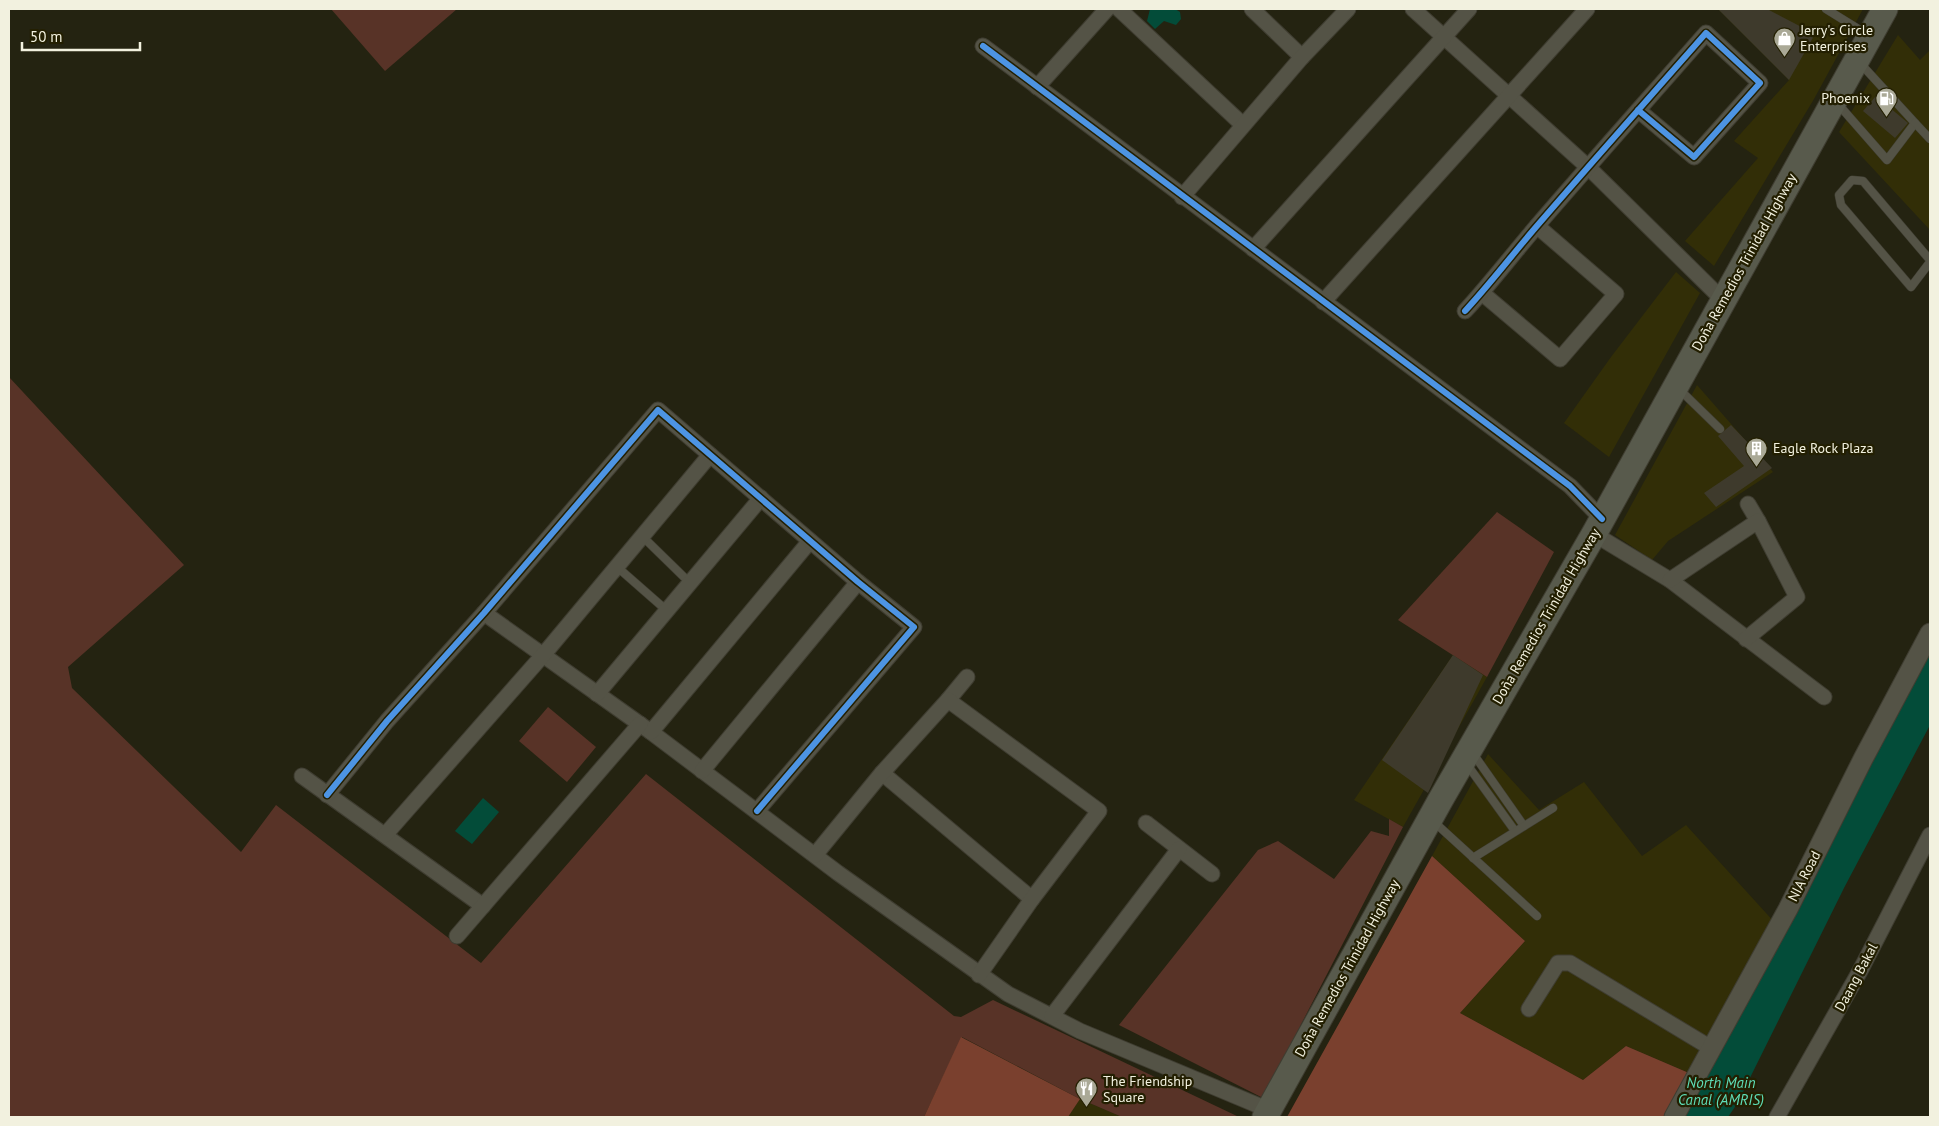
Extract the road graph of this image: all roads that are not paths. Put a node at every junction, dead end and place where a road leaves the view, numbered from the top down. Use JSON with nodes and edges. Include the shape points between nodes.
{"nodes":[{"id":1,"x":1107,"y":9,"type":"edge"},
{"id":2,"x":1119,"y":9,"type":"edge"},
{"id":3,"x":1252,"y":9,"type":"edge"},
{"id":4,"x":1348,"y":9,"type":"edge"},
{"id":5,"x":1413,"y":9,"type":"edge"},
{"id":6,"x":1469,"y":9,"type":"edge"},
{"id":7,"x":1587,"y":9,"type":"edge"},
{"id":8,"x":1826,"y":9,"type":"edge"},
{"id":9,"x":1885,"y":9,"type":"edge"},
{"id":10,"x":1870,"y":36,"type":"junction"},
{"id":11,"x":1444,"y":37,"type":"junction"},
{"id":12,"x":983,"y":46,"type":"dead end"},
{"id":13,"x":1302,"y":57,"type":"junction"},
{"id":14,"x":1857,"y":59,"type":"junction"},
{"id":15,"x":1037,"y":88,"type":"junction"},
{"id":16,"x":1509,"y":96,"type":"junction"},
{"id":17,"x":1834,"y":100,"type":"junction"},
{"id":18,"x":1638,"y":110,"type":"junction"},
{"id":19,"x":1916,"y":123,"type":"junction"},
{"id":20,"x":1243,"y":125,"type":"junction"},
{"id":21,"x":1930,"y":139,"type":"edge"},
{"id":22,"x":1589,"y":168,"type":"junction"},
{"id":23,"x":1182,"y":197,"type":"junction"},
{"id":24,"x":1537,"y":226,"type":"junction"},
{"id":25,"x":1253,"y":250,"type":"junction"},
{"id":26,"x":1930,"y":261,"type":"edge"},
{"id":27,"x":1482,"y":293,"type":"junction"},
{"id":28,"x":1723,"y":300,"type":"junction"},
{"id":29,"x":1323,"y":302,"type":"junction"},
{"id":30,"x":1465,"y":311,"type":"dead end"},
{"id":31,"x":1676,"y":385,"type":"junction"},
{"id":32,"x":1720,"y":429,"type":"dead end"},
{"id":33,"x":710,"y":455,"type":"junction"},
{"id":34,"x":761,"y":498,"type":"junction"},
{"id":35,"x":1748,"y":504,"type":"dead end"},
{"id":36,"x":1758,"y":521,"type":"junction"},
{"id":37,"x":1598,"y":526,"type":"junction"},
{"id":38,"x":642,"y":536,"type":"junction"},
{"id":39,"x":810,"y":541,"type":"junction"},
{"id":40,"x":616,"y":566,"type":"junction"},
{"id":41,"x":1670,"y":580,"type":"junction"},
{"id":42,"x":689,"y":582,"type":"junction"},
{"id":43,"x":858,"y":582,"type":"junction"},
{"id":44,"x":665,"y":610,"type":"junction"},
{"id":45,"x":484,"y":613,"type":"junction"},
{"id":46,"x":1930,"y":633,"type":"edge"},
{"id":47,"x":1746,"y":638,"type":"junction"},
{"id":48,"x":544,"y":654,"type":"junction"},
{"id":49,"x":967,"y":677,"type":"dead end"},
{"id":50,"x":597,"y":694,"type":"junction"},
{"id":51,"x":1824,"y":697,"type":"dead end"},
{"id":52,"x":948,"y":700,"type":"junction"},
{"id":53,"x":645,"y":728,"type":"junction"},
{"id":54,"x":1467,"y":754,"type":"junction"},
{"id":55,"x":702,"y":771,"type":"junction"},
{"id":56,"x":882,"y":773,"type":"junction"},
{"id":57,"x":302,"y":776,"type":"dead end"},
{"id":58,"x":327,"y":794,"type":"junction"},
{"id":59,"x":1553,"y":808,"type":"dead end"},
{"id":60,"x":757,"y":811,"type":"junction"},
{"id":61,"x":1430,"y":818,"type":"junction"},
{"id":62,"x":1146,"y":823,"type":"dead end"},
{"id":63,"x":1524,"y":826,"type":"junction"},
{"id":64,"x":1515,"y":832,"type":"junction"},
{"id":65,"x":1930,"y":835,"type":"edge"},
{"id":66,"x":385,"y":836,"type":"junction"},
{"id":67,"x":1179,"y":848,"type":"junction"},
{"id":68,"x":814,"y":855,"type":"junction"},
{"id":69,"x":1473,"y":858,"type":"junction"},
{"id":70,"x":1212,"y":874,"type":"dead end"},
{"id":71,"x":1032,"y":898,"type":"junction"},
{"id":72,"x":483,"y":906,"type":"junction"},
{"id":73,"x":1537,"y":916,"type":"dead end"},
{"id":74,"x":457,"y":936,"type":"dead end"},
{"id":75,"x":979,"y":975,"type":"junction"},
{"id":76,"x":1530,"y":1009,"type":"dead end"},
{"id":77,"x":1052,"y":1016,"type":"junction"},
{"id":78,"x":1711,"y":1048,"type":"junction"},
{"id":79,"x":1267,"y":1114,"type":"edge"},
{"id":80,"x":1674,"y":1117,"type":"edge"},
{"id":81,"x":1777,"y":1117,"type":"edge"}],
"edges":[{"from":1,"to":15,"type":"street"},
{"from":2,"to":20,"type":"street"},
{"from":3,"to":13,"type":"street"},
{"from":4,"to":13,"type":"street"},
{"from":5,"to":11,"type":"street"},
{"from":6,"to":11,"type":"street"},
{"from":7,"to":16,"type":"street"},
{"from":8,"to":10,"type":"lane"},
{"from":9,"to":10,"type":"highway","name":"Doña Remedios Trinidad Highway"},
{"from":10,"to":14,"type":"highway","name":"Doña Remedios Trinidad Highway"},
{"from":11,"to":16,"type":"street"},
{"from":11,"to":25,"type":"street"},
{"from":12,"to":15,"type":"street"},
{"from":13,"to":20,"type":"street"},
{"from":14,"to":17,"type":"highway","name":"Doña Remedios Trinidad Highway"},
{"from":14,"to":19,"type":"lane"},
{"from":15,"to":23,"type":"street"},
{"from":16,"to":22,"type":"street"},
{"from":16,"to":29,"type":"street"},
{"from":17,"to":19,"type":"lane","via":[[1887,160]]},
{"from":17,"to":28,"type":"highway","name":"Doña Remedios Trinidad Highway"},
{"from":18,"to":18,"type":"street","via":[[1706,33],[1760,83],[1694,157]]},
{"from":18,"to":22,"type":"street"},
{"from":19,"to":21,"type":"lane"},
{"from":20,"to":23,"type":"street"},
{"from":22,"to":24,"type":"street"},
{"from":22,"to":28,"type":"street"},
{"from":23,"to":25,"type":"street"},
{"from":24,"to":27,"type":"street"},
{"from":24,"to":27,"type":"street","via":[[1616,294],[1560,359]]},
{"from":25,"to":29,"type":"street"},
{"from":26,"to":26,"type":"lane","via":[[1863,181],[1852,180],[1839,195],[1842,205],[1911,287]]},
{"from":27,"to":30,"type":"street"},
{"from":28,"to":31,"type":"highway","name":"Doña Remedios Trinidad Highway"},
{"from":29,"to":37,"type":"street","via":[[1570,486]]},
{"from":31,"to":32,"type":"lane"},
{"from":31,"to":37,"type":"highway","name":"Doña Remedios Trinidad Highway"},
{"from":33,"to":34,"type":"street"},
{"from":33,"to":38,"type":"street"},
{"from":33,"to":45,"type":"street","via":[[658,410]]},
{"from":34,"to":39,"type":"street"},
{"from":34,"to":42,"type":"street"},
{"from":35,"to":36,"type":"street"},
{"from":36,"to":41,"type":"street"},
{"from":36,"to":47,"type":"street","via":[[1797,597]]},
{"from":37,"to":41,"type":"street"},
{"from":37,"to":54,"type":"highway","name":"Doña Remedios Trinidad Highway"},
{"from":38,"to":40,"type":"street"},
{"from":38,"to":42,"type":"lane"},
{"from":39,"to":43,"type":"street"},
{"from":39,"to":53,"type":"street"},
{"from":40,"to":44,"type":"lane"},
{"from":40,"to":48,"type":"street"},
{"from":41,"to":47,"type":"street"},
{"from":42,"to":44,"type":"street"},
{"from":43,"to":55,"type":"street"},
{"from":43,"to":60,"type":"street","via":[[914,627]]},
{"from":44,"to":50,"type":"street"},
{"from":45,"to":48,"type":"street"},
{"from":45,"to":58,"type":"street","via":[[387,721]]},
{"from":46,"to":78,"type":"street","name":"NIA Road","via":[[1788,909]]},
{"from":47,"to":51,"type":"street"},
{"from":48,"to":50,"type":"street"},
{"from":48,"to":66,"type":"street"},
{"from":49,"to":52,"type":"street"},
{"from":50,"to":53,"type":"street"},
{"from":52,"to":56,"type":"street"},
{"from":52,"to":71,"type":"street","via":[[1099,811]]},
{"from":53,"to":55,"type":"street"},
{"from":53,"to":72,"type":"street"},
{"from":54,"to":61,"type":"highway","name":"Doña Remedios Trinidad Highway"},
{"from":54,"to":63,"type":"lane"},
{"from":54,"to":64,"type":"lane"},
{"from":55,"to":60,"type":"street"},
{"from":56,"to":68,"type":"street"},
{"from":56,"to":71,"type":"street"},
{"from":57,"to":58,"type":"street"},
{"from":58,"to":66,"type":"street"},
{"from":59,"to":63,"type":"lane"},
{"from":60,"to":68,"type":"street"},
{"from":61,"to":69,"type":"lane"},
{"from":61,"to":79,"type":"highway","name":"Doña Remedios Trinidad Highway"},
{"from":62,"to":67,"type":"street"},
{"from":63,"to":64,"type":"lane"},
{"from":64,"to":69,"type":"lane"},
{"from":65,"to":81,"type":"street","name":"Daang Bakal","via":[[1860,971]]},
{"from":66,"to":72,"type":"street"},
{"from":67,"to":70,"type":"street"},
{"from":67,"to":77,"type":"street"},
{"from":68,"to":75,"type":"street"},
{"from":69,"to":73,"type":"lane"},
{"from":71,"to":75,"type":"street"},
{"from":72,"to":74,"type":"street"},
{"from":75,"to":77,"type":"street"},
{"from":76,"to":78,"type":"street","via":[[1558,964],[1570,963]]},
{"from":77,"to":79,"type":"street"},
{"from":78,"to":80,"type":"street","name":"NIA Road"}]}
